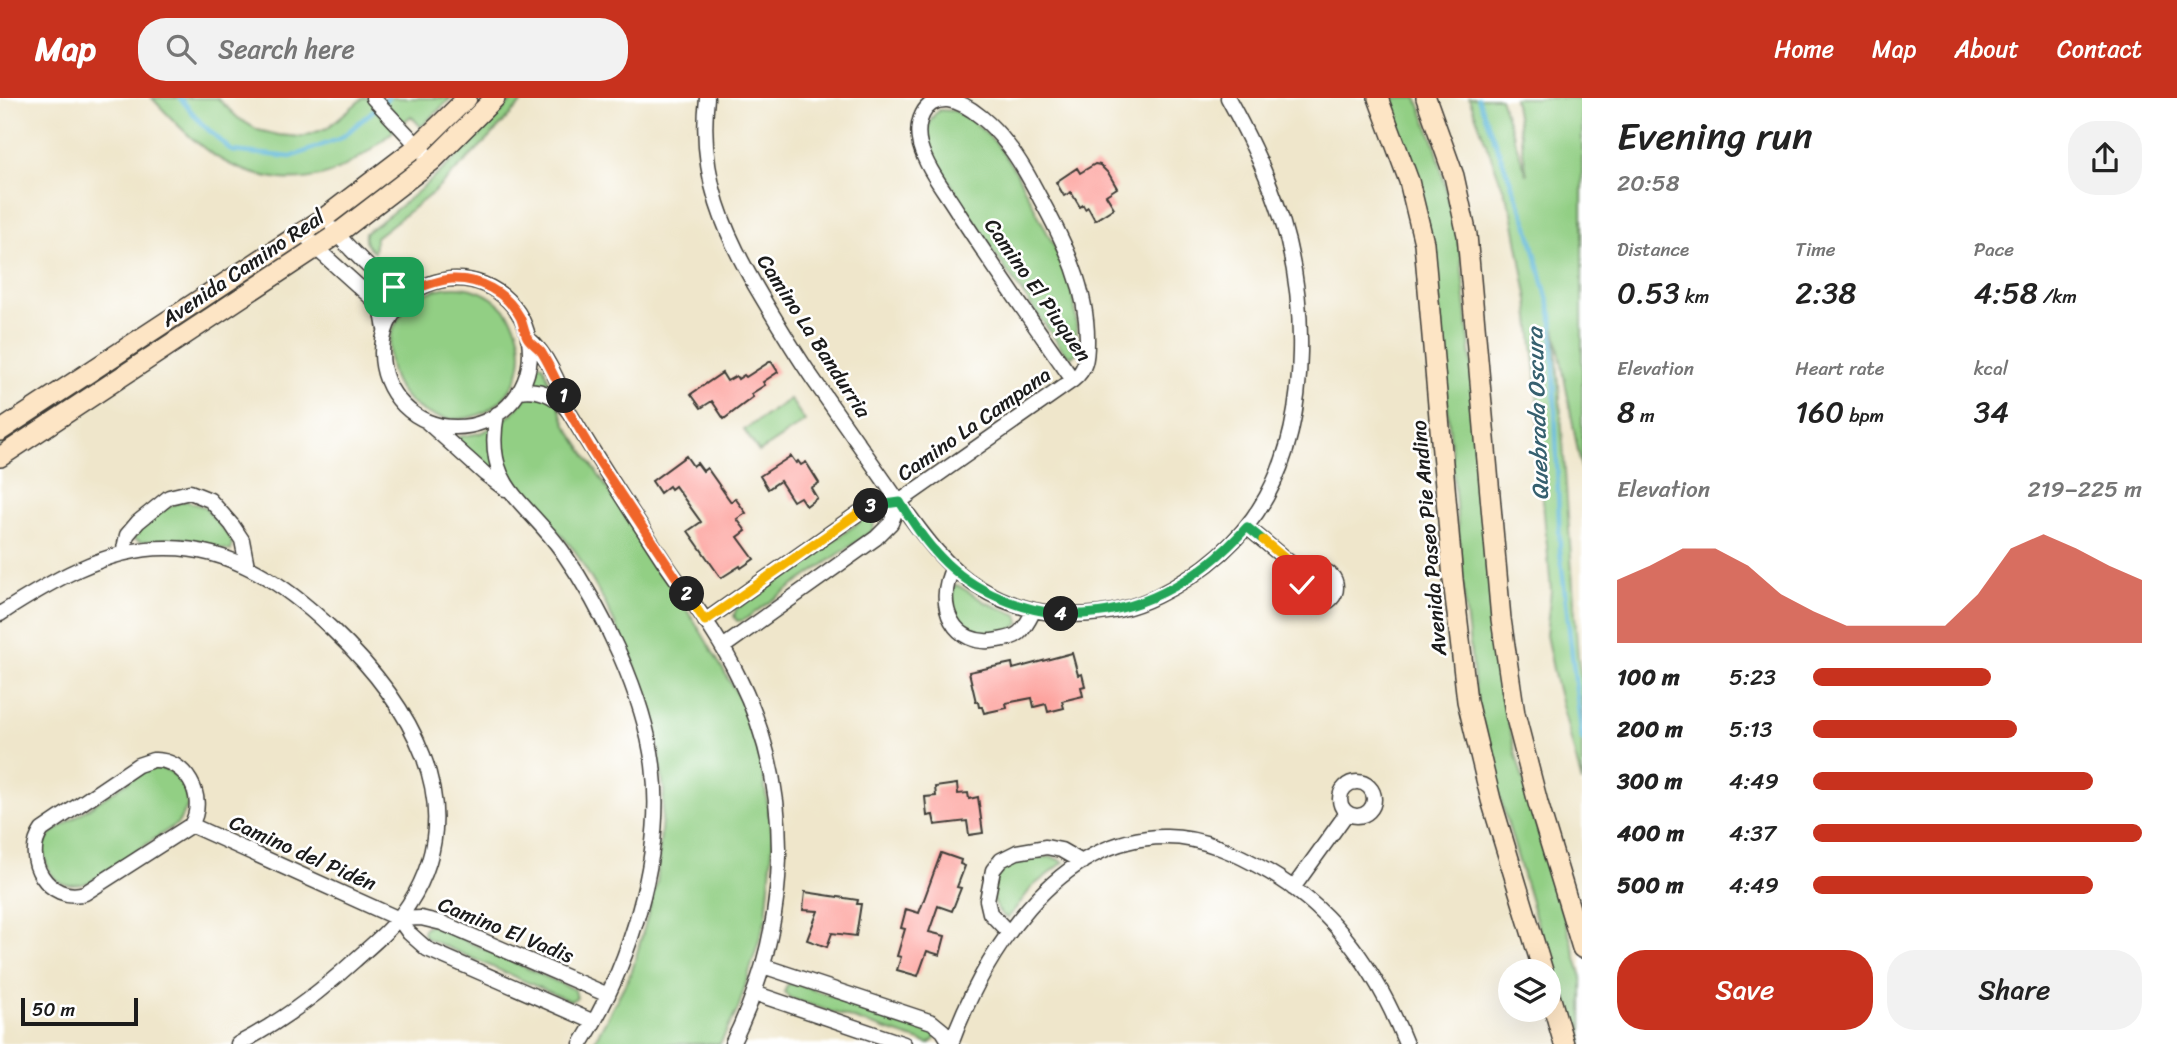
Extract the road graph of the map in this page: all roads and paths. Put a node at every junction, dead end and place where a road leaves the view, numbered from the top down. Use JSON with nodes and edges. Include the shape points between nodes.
{"nodes":[{"id":1,"x":373,"y":98,"type":"edge"},
{"id":2,"x":467,"y":98,"type":"edge"},
{"id":3,"x":495,"y":98,"type":"edge"},
{"id":4,"x":707,"y":98,"type":"edge"},
{"id":5,"x":1228,"y":98,"type":"edge"},
{"id":6,"x":1378,"y":98,"type":"edge"},
{"id":7,"x":1426,"y":98,"type":"edge"},
{"id":8,"x":417,"y":147,"type":"junction"},
{"id":9,"x":432,"y":161,"type":"junction"},
{"id":10,"x":324,"y":218,"type":"junction"},
{"id":11,"x":303,"y":232,"type":"junction"},
{"id":12,"x":337,"y":234,"type":"junction"},
{"id":13,"x":316,"y":248,"type":"junction"},
{"id":14,"x":419,"y":289,"type":"junction"},
{"id":15,"x":384,"y":334,"type":"junction"},
{"id":16,"x":528,"y":338,"type":"junction"},
{"id":17,"x":1073,"y":380,"type":"junction"},
{"id":18,"x":519,"y":391,"type":"junction"},
{"id":19,"x":569,"y":412,"type":"junction"},
{"id":20,"x":497,"y":414,"type":"junction"},
{"id":21,"x":424,"y":420,"type":"junction"},
{"id":22,"x":0,"y":431,"type":"edge"},
{"id":23,"x":0,"y":457,"type":"edge"},
{"id":24,"x":512,"y":493,"type":"junction"},
{"id":25,"x":900,"y":502,"type":"junction"},
{"id":26,"x":1247,"y":527,"type":"junction"},
{"id":27,"x":123,"y":553,"type":"junction"},
{"id":28,"x":247,"y":566,"type":"junction"},
{"id":29,"x":953,"y":568,"type":"junction"},
{"id":30,"x":1306,"y":576,"type":"dead end"},
{"id":31,"x":1034,"y":610,"type":"junction"},
{"id":32,"x":0,"y":614,"type":"edge"},
{"id":33,"x":705,"y":621,"type":"junction"},
{"id":34,"x":723,"y":647,"type":"junction"},
{"id":35,"x":1347,"y":813,"type":"dead end"},
{"id":36,"x":191,"y":825,"type":"junction"},
{"id":37,"x":1082,"y":862,"type":"junction"},
{"id":38,"x":1293,"y":888,"type":"junction"},
{"id":39,"x":399,"y":919,"type":"junction"},
{"id":40,"x":1008,"y":932,"type":"junction"},
{"id":41,"x":1582,"y":948,"type":"edge"},
{"id":42,"x":1538,"y":959,"type":"edge"},
{"id":43,"x":763,"y":965,"type":"junction"},
{"id":44,"x":754,"y":993,"type":"junction"},
{"id":45,"x":608,"y":995,"type":"junction"},
{"id":46,"x":594,"y":1022,"type":"junction"},
{"id":47,"x":1558,"y":1022,"type":"edge"},
{"id":48,"x":238,"y":1044,"type":"edge"},
{"id":49,"x":582,"y":1044,"type":"edge"},
{"id":50,"x":732,"y":1044,"type":"edge"},
{"id":51,"x":904,"y":1044,"type":"edge"},
{"id":52,"x":951,"y":1044,"type":"edge"},
{"id":53,"x":1406,"y":1044,"type":"edge"},
{"id":54,"x":1564,"y":1044,"type":"edge"}],
"edges":[{"from":1,"to":8,"type":"street"},
{"from":2,"to":8,"type":"main road","name":"Avenida Camino Real"},
{"from":3,"to":9,"type":"main road","name":"Avenida Camino Real"},
{"from":4,"to":25,"type":"street","name":"Camino La Bandurria","via":[[706,158],[729,239],[800,359]]},
{"from":5,"to":26,"type":"street","name":"Camino La Bandurria","via":[[1260,159],[1279,209],[1294,268],[1299,317],[1299,379],[1291,438],[1273,485]]},
{"from":6,"to":42,"type":"main road","name":"Avenida Paseo Pie Andino","via":[[1409,181],[1424,243],[1467,701]]},
{"from":7,"to":41,"type":"main road","via":[[1454,176],[1467,235],[1501,619],[1515,714]]},
{"from":8,"to":9,"type":"street"},
{"from":8,"to":10,"type":"main road","name":"Avenida Camino Real"},
{"from":9,"to":12,"type":"main road","name":"Avenida Camino Real"},
{"from":10,"to":11,"type":"main road","name":"Avenida Camino Real"},
{"from":10,"to":12,"type":"street"},
{"from":11,"to":13,"type":"street"},
{"from":11,"to":22,"type":"main road","name":"Avenida Camino Real"},
{"from":12,"to":13,"type":"main road","name":"Avenida Camino Real"},
{"from":12,"to":14,"type":"street","via":[[388,283]]},
{"from":13,"to":15,"type":"street","via":[[376,302],[384,317]]},
{"from":13,"to":23,"type":"main road","name":"Avenida Camino Real"},
{"from":14,"to":15,"type":"street","via":[[401,303]]},
{"from":14,"to":16,"type":"street","via":[[443,280],[481,283],[511,305]]},
{"from":15,"to":21,"type":"street","via":[[382,357],[392,389]]},
{"from":16,"to":18,"type":"street","via":[[529,360]]},
{"from":16,"to":19,"type":"street","via":[[545,358]]},
{"from":17,"to":17,"type":"street","name":"Camino El Piuquen","via":[[1086,360],[1087,331],[1082,292],[1061,236],[999,134],[953,102],[931,104],[920,117],[918,134],[930,168]]},
{"from":17,"to":25,"type":"street","name":"Camino La Campana"},
{"from":18,"to":19,"type":"street","via":[[546,393]]},
{"from":18,"to":20,"type":"street"},
{"from":19,"to":33,"type":"street"},
{"from":20,"to":21,"type":"street","via":[[456,427]]},
{"from":20,"to":24,"type":"street","via":[[496,463]]},
{"from":21,"to":24,"type":"street"},
{"from":24,"to":45,"type":"street","via":[[561,550],[592,601],[630,679],[649,742],[654,804],[648,869],[632,933]]},
{"from":25,"to":29,"type":"street","name":"Camino La Bandurria","via":[[933,550]]},
{"from":25,"to":33,"type":"street","name":"Camino La Campana","via":[[877,504],[860,512]]},
{"from":25,"to":34,"type":"street","name":"Camino La Campana","via":[[891,523],[876,538]]},
{"from":26,"to":30,"type":"street"},
{"from":26,"to":31,"type":"street","name":"Camino La Bandurria","via":[[1201,570],[1135,606],[1078,615]]},
{"from":27,"to":28,"type":"street","via":[[186,549]]},
{"from":27,"to":28,"type":"street","via":[[127,535],[138,522],[169,497],[190,492],[210,500],[232,525],[242,540]]},
{"from":27,"to":32,"type":"street","via":[[61,579]]},
{"from":28,"to":39,"type":"street","via":[[296,598],[346,643],[398,704],[416,737],[431,783],[435,828],[424,875]]},
{"from":29,"to":31,"type":"street","name":"Camino La Bandurria","via":[[990,594]]},
{"from":29,"to":31,"type":"street","via":[[946,601],[953,623],[966,638],[981,642],[1013,636]]},
{"from":33,"to":34,"type":"street"},
{"from":34,"to":43,"type":"street","via":[[758,722],[777,800],[778,896]]},
{"from":35,"to":38,"type":"street"},
{"from":36,"to":36,"type":"street","via":[[197,805],[188,777],[171,762],[153,760],[138,765],[47,825],[36,841],[35,859],[54,889],[80,895]]},
{"from":36,"to":39,"type":"street","name":"Camino del Pidén"},
{"from":37,"to":38,"type":"street","via":[[1136,841],[1178,838],[1228,852]]},
{"from":37,"to":40,"type":"street","via":[[1045,891]]},
{"from":37,"to":40,"type":"street","via":[[1046,847],[1001,860],[993,870],[987,900],[990,913]]},
{"from":38,"to":53,"type":"street","via":[[1325,914],[1354,947],[1378,984]]},
{"from":39,"to":45,"type":"street","name":"Camino El Vadis","via":[[442,923]]},
{"from":39,"to":46,"type":"street","name":"Camino El Vadis","via":[[428,949]]},
{"from":39,"to":48,"type":"street","via":[[322,988]]},
{"from":40,"to":52,"type":"street"},
{"from":43,"to":44,"type":"street"},
{"from":43,"to":52,"type":"street","via":[[932,1022]]},
{"from":44,"to":50,"type":"street"},
{"from":44,"to":51,"type":"street"},
{"from":45,"to":46,"type":"street"},
{"from":46,"to":49,"type":"street"},
{"from":47,"to":54,"type":"main road"}]}
